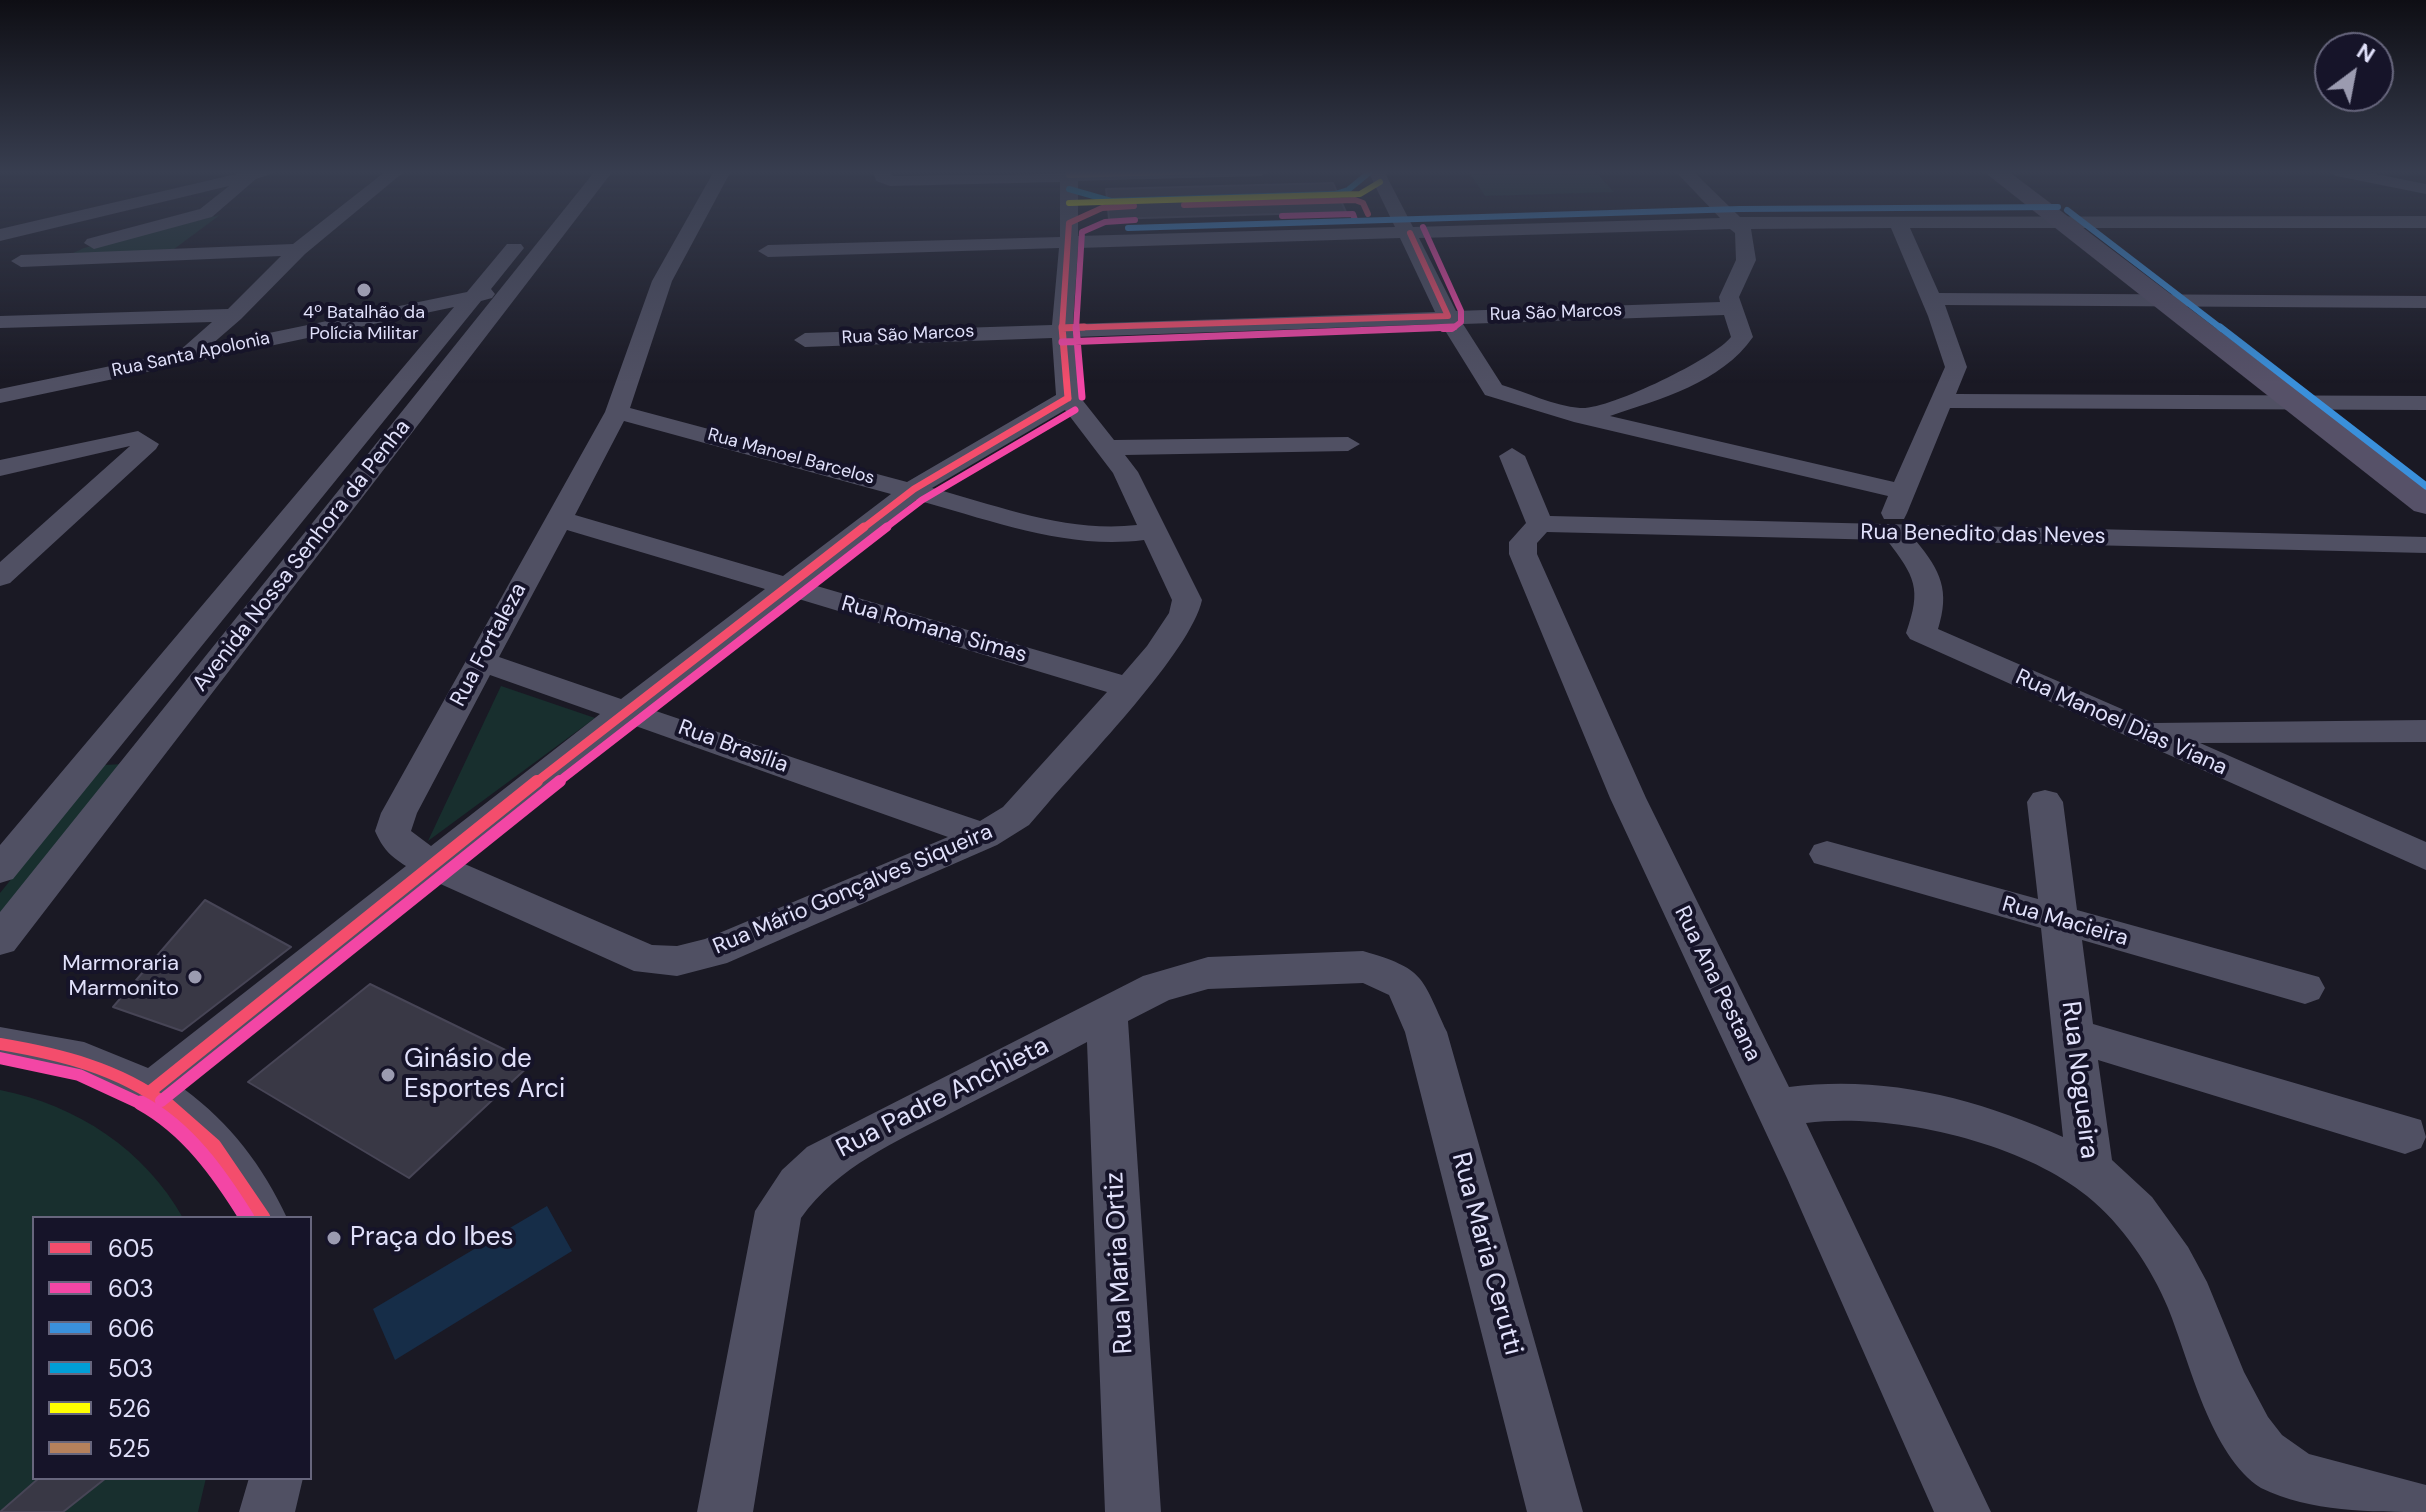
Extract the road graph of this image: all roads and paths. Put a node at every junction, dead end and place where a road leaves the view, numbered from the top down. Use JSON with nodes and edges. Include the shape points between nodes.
{"nodes":[{"id":1,"x":100,"y":242,"type":"edge"},
{"id":2,"x":308,"y":242,"type":"edge"},
{"id":3,"x":525,"y":242,"type":"edge"},
{"id":4,"x":543,"y":242,"type":"edge"},
{"id":5,"x":684,"y":242,"type":"edge"},
{"id":6,"x":1145,"y":242,"type":"edge"},
{"id":7,"x":1414,"y":242,"type":"edge"},
{"id":8,"x":1745,"y":242,"type":"edge"},
{"id":9,"x":1906,"y":242,"type":"edge"},
{"id":10,"x":2085,"y":242,"type":"edge"},
{"id":11,"x":1069,"y":244,"type":"junction"},
{"id":12,"x":298,"y":250,"type":"junction"},
{"id":13,"x":768,"y":251,"type":"dead end"},
{"id":14,"x":21,"y":261,"type":"junction"},
{"id":15,"x":0,"y":266,"type":"edge"},
{"id":16,"x":508,"y":293,"type":"junction"},
{"id":17,"x":476,"y":294,"type":"junction"},
{"id":18,"x":1931,"y":299,"type":"junction"},
{"id":19,"x":2163,"y":301,"type":"junction"},
{"id":20,"x":2426,"y":302,"type":"edge"},
{"id":21,"x":1731,"y":308,"type":"junction"},
{"id":22,"x":234,"y":315,"type":"junction"},
{"id":23,"x":1448,"y":316,"type":"junction"},
{"id":24,"x":0,"y":322,"type":"edge"},
{"id":25,"x":1062,"y":328,"type":"junction"},
{"id":26,"x":805,"y":340,"type":"dead end"},
{"id":27,"x":184,"y":355,"type":"junction"},
{"id":28,"x":449,"y":367,"type":"junction"},
{"id":29,"x":415,"y":368,"type":"junction"},
{"id":30,"x":0,"y":396,"type":"edge"},
{"id":31,"x":1068,"y":398,"type":"junction"},
{"id":32,"x":1942,"y":401,"type":"junction"},
{"id":33,"x":2293,"y":402,"type":"junction"},
{"id":34,"x":2426,"y":403,"type":"edge"},
{"id":35,"x":617,"y":412,"type":"junction"},
{"id":36,"x":1583,"y":417,"type":"junction"},
{"id":37,"x":1348,"y":444,"type":"dead end"},
{"id":38,"x":1106,"y":448,"type":"junction"},
{"id":39,"x":382,"y":454,"type":"junction"},
{"id":40,"x":343,"y":456,"type":"junction"},
{"id":41,"x":1512,"y":456,"type":"dead end"},
{"id":42,"x":0,"y":468,"type":"edge"},
{"id":43,"x":914,"y":489,"type":"junction"},
{"id":44,"x":1901,"y":491,"type":"junction"},
{"id":45,"x":2426,"y":504,"type":"edge"},
{"id":46,"x":557,"y":518,"type":"junction"},
{"id":47,"x":1540,"y":524,"type":"junction"},
{"id":48,"x":1153,"y":531,"type":"junction"},
{"id":49,"x":1895,"y":533,"type":"junction"},
{"id":50,"x":39,"y":540,"type":"junction"},
{"id":51,"x":2426,"y":545,"type":"edge"},
{"id":52,"x":0,"y":550,"type":"edge"},
{"id":53,"x":0,"y":577,"type":"edge"},
{"id":54,"x":790,"y":588,"type":"junction"},
{"id":55,"x":480,"y":661,"type":"junction"},
{"id":56,"x":1127,"y":687,"type":"junction"},
{"id":57,"x":628,"y":710,"type":"junction"},
{"id":58,"x":2426,"y":731,"type":"edge"},
{"id":59,"x":2145,"y":733,"type":"junction"},
{"id":60,"x":148,"y":752,"type":"junction"},
{"id":61,"x":95,"y":755,"type":"junction"},
{"id":62,"x":2045,"y":802,"type":"dead end"},
{"id":63,"x":984,"y":836,"type":"junction"},
{"id":64,"x":1827,"y":854,"type":"dead end"},
{"id":65,"x":2426,"y":857,"type":"edge"},
{"id":66,"x":434,"y":866,"type":"junction"},
{"id":67,"x":0,"y":870,"type":"edge"},
{"id":68,"x":2059,"y":921,"type":"junction"},
{"id":69,"x":0,"y":940,"type":"edge"},
{"id":70,"x":2305,"y":988,"type":"dead end"},
{"id":71,"x":1413,"y":996,"type":"joint"},
{"id":72,"x":1107,"y":1014,"type":"junction"},
{"id":73,"x":2073,"y":1035,"type":"junction"},
{"id":74,"x":0,"y":1044,"type":"edge"},
{"id":75,"x":152,"y":1090,"type":"junction"},
{"id":76,"x":1776,"y":1108,"type":"junction"},
{"id":77,"x":2405,"y":1134,"type":"dead end"},
{"id":78,"x":2090,"y":1170,"type":"junction"},
{"id":79,"x":262,"y":1216,"type":"edge"},
{"id":80,"x":275,"y":1480,"type":"edge"},
{"id":81,"x":267,"y":1512,"type":"edge"},
{"id":82,"x":725,"y":1512,"type":"edge"},
{"id":83,"x":1133,"y":1512,"type":"edge"},
{"id":84,"x":1555,"y":1512,"type":"edge"},
{"id":85,"x":1963,"y":1512,"type":"edge"},
{"id":86,"x":2424,"y":1512,"type":"edge"}],
"edges":[{"from":1,"to":14,"type":"street"},
{"from":2,"to":12,"type":"street"},
{"from":3,"to":17,"type":"street","name":"Avenida Nossa Senhora da Penha"},
{"from":4,"to":16,"type":"street","name":"Avenida Nossa Senhora da Penha"},
{"from":5,"to":35,"type":"street","name":"Rua Fortaleza","via":[[662,281]]},
{"from":6,"to":11,"type":"street"},
{"from":7,"to":23,"type":"street"},
{"from":8,"to":21,"type":"street","via":[[1746,260],[1730,289]]},
{"from":9,"to":18,"type":"street"},
{"from":10,"to":19,"type":"main road"},
{"from":11,"to":13,"type":"street"},
{"from":11,"to":25,"type":"street"},
{"from":12,"to":14,"type":"street"},
{"from":12,"to":22,"type":"street"},
{"from":14,"to":15,"type":"street"},
{"from":16,"to":17,"type":"street","name":"Rua Santa Apolonia"},
{"from":16,"to":28,"type":"street","name":"Avenida Nossa Senhora da Penha"},
{"from":17,"to":27,"type":"street","name":"Rua Santa Apolonia"},
{"from":17,"to":29,"type":"street","name":"Avenida Nossa Senhora da Penha"},
{"from":18,"to":19,"type":"street"},
{"from":18,"to":32,"type":"street","via":[[1955,355],[1956,367]]},
{"from":19,"to":20,"type":"street"},
{"from":19,"to":33,"type":"main road"},
{"from":21,"to":23,"type":"street","name":"Rua São Marcos"},
{"from":21,"to":36,"type":"street","via":[[1742,337],[1731,353],[1666,388]]},
{"from":22,"to":24,"type":"street"},
{"from":22,"to":27,"type":"street"},
{"from":23,"to":25,"type":"street","name":"Rua São Marcos"},
{"from":23,"to":36,"type":"street","via":[[1486,383],[1507,397]]},
{"from":25,"to":26,"type":"street","name":"Rua São Marcos"},
{"from":25,"to":31,"type":"street"},
{"from":27,"to":30,"type":"street","name":"Rua Santa Apolonia"},
{"from":28,"to":29,"type":"street"},
{"from":28,"to":39,"type":"street","name":"Avenida Nossa Senhora da Penha"},
{"from":29,"to":40,"type":"street","name":"Avenida Nossa Senhora da Penha"},
{"from":31,"to":38,"type":"street","name":"Rua Mário Gonçalves Siqueira"},
{"from":31,"to":43,"type":"street"},
{"from":32,"to":33,"type":"street"},
{"from":32,"to":44,"type":"street"},
{"from":33,"to":34,"type":"street"},
{"from":33,"to":45,"type":"main road"},
{"from":35,"to":43,"type":"street","name":"Rua Manoel Barcelos"},
{"from":35,"to":46,"type":"street","name":"Rua Fortaleza"},
{"from":36,"to":44,"type":"street"},
{"from":37,"to":38,"type":"street"},
{"from":38,"to":48,"type":"street","name":"Rua Mário Gonçalves Siqueira","via":[[1125,472]]},
{"from":39,"to":40,"type":"street"},
{"from":39,"to":60,"type":"street","name":"Avenida Nossa Senhora da Penha"},
{"from":40,"to":61,"type":"street","name":"Avenida Nossa Senhora da Penha"},
{"from":41,"to":47,"type":"street"},
{"from":42,"to":50,"type":"street","via":[[127,439],[145,440],[145,449]]},
{"from":43,"to":48,"type":"street","name":"Rua Manoel Barcelos","via":[[1069,533]]},
{"from":43,"to":54,"type":"street"},
{"from":44,"to":49,"type":"street","via":[[1894,509]]},
{"from":46,"to":54,"type":"street","name":"Rua Romana Simas"},
{"from":46,"to":55,"type":"street","name":"Rua Fortaleza"},
{"from":47,"to":49,"type":"street","name":"Rua Benedito das Neves"},
{"from":47,"to":76,"type":"street","name":"Rua Ana Pestana","via":[[1523,542],[1523,554],[1628,798]]},
{"from":48,"to":56,"type":"street","name":"Rua Mário Gonçalves Siqueira","via":[[1187,600],[1159,652]]},
{"from":49,"to":51,"type":"street","name":"Rua Benedito das Neves"},
{"from":49,"to":59,"type":"street","name":"Rua Manoel Dias Viana","via":[[1930,579],[1931,609],[1921,633]]},
{"from":50,"to":52,"type":"street"},
{"from":50,"to":53,"type":"street"},
{"from":54,"to":56,"type":"street","name":"Rua Romana Simas"},
{"from":54,"to":57,"type":"street"},
{"from":55,"to":57,"type":"street","name":"Rua Brasília"},
{"from":55,"to":66,"type":"street","name":"Rua Fortaleza","via":[[393,831],[399,844]]},
{"from":56,"to":63,"type":"street","name":"Rua Mário Gonçalves Siqueira","via":[[1016,816]]},
{"from":57,"to":63,"type":"street","name":"Rua Brasília"},
{"from":57,"to":66,"type":"street"},
{"from":58,"to":59,"type":"street"},
{"from":59,"to":65,"type":"street","name":"Rua Manoel Dias Viana"},
{"from":60,"to":61,"type":"street"},
{"from":60,"to":69,"type":"street","name":"Avenida Nossa Senhora da Penha"},
{"from":61,"to":67,"type":"street","name":"Avenida Nossa Senhora da Penha"},
{"from":62,"to":68,"type":"street","name":"Rua Nogueira"},
{"from":63,"to":66,"type":"street","name":"Rua Mário Gonçalves Siqueira","via":[[713,952],[677,961],[648,960]]},
{"from":64,"to":68,"type":"street","name":"Rua Macieira"},
{"from":66,"to":75,"type":"street"},
{"from":68,"to":70,"type":"street","name":"Rua Macieira"},
{"from":68,"to":73,"type":"street","name":"Rua Nogueira"},
{"from":71,"to":72,"type":"street","name":"Rua Padre Anchieta","via":[[1391,975],[1363,967],[1208,973],[1157,987]]},
{"from":71,"to":84,"type":"street","name":"Rua Maria Cerutti"},
{"from":72,"to":82,"type":"street","name":"Rua Padre Anchieta","via":[[867,1135],[823,1161],[788,1198],[779,1211]]},
{"from":72,"to":83,"type":"street","name":"Rua Maria Ortiz"},
{"from":73,"to":77,"type":"street"},
{"from":73,"to":78,"type":"street","name":"Rua Nogueira"},
{"from":74,"to":75,"type":"street","via":[[63,1055]]},
{"from":75,"to":79,"type":"street","via":[[221,1146]]},
{"from":76,"to":78,"type":"street","via":[[1834,1099],[1939,1110]]},
{"from":76,"to":85,"type":"street","name":"Rua Ana Pestana"},
{"from":78,"to":86,"type":"street","name":"Rua Nogueira","via":[[2161,1245],[2246,1433],[2278,1467]]},
{"from":80,"to":81,"type":"street"}]}
